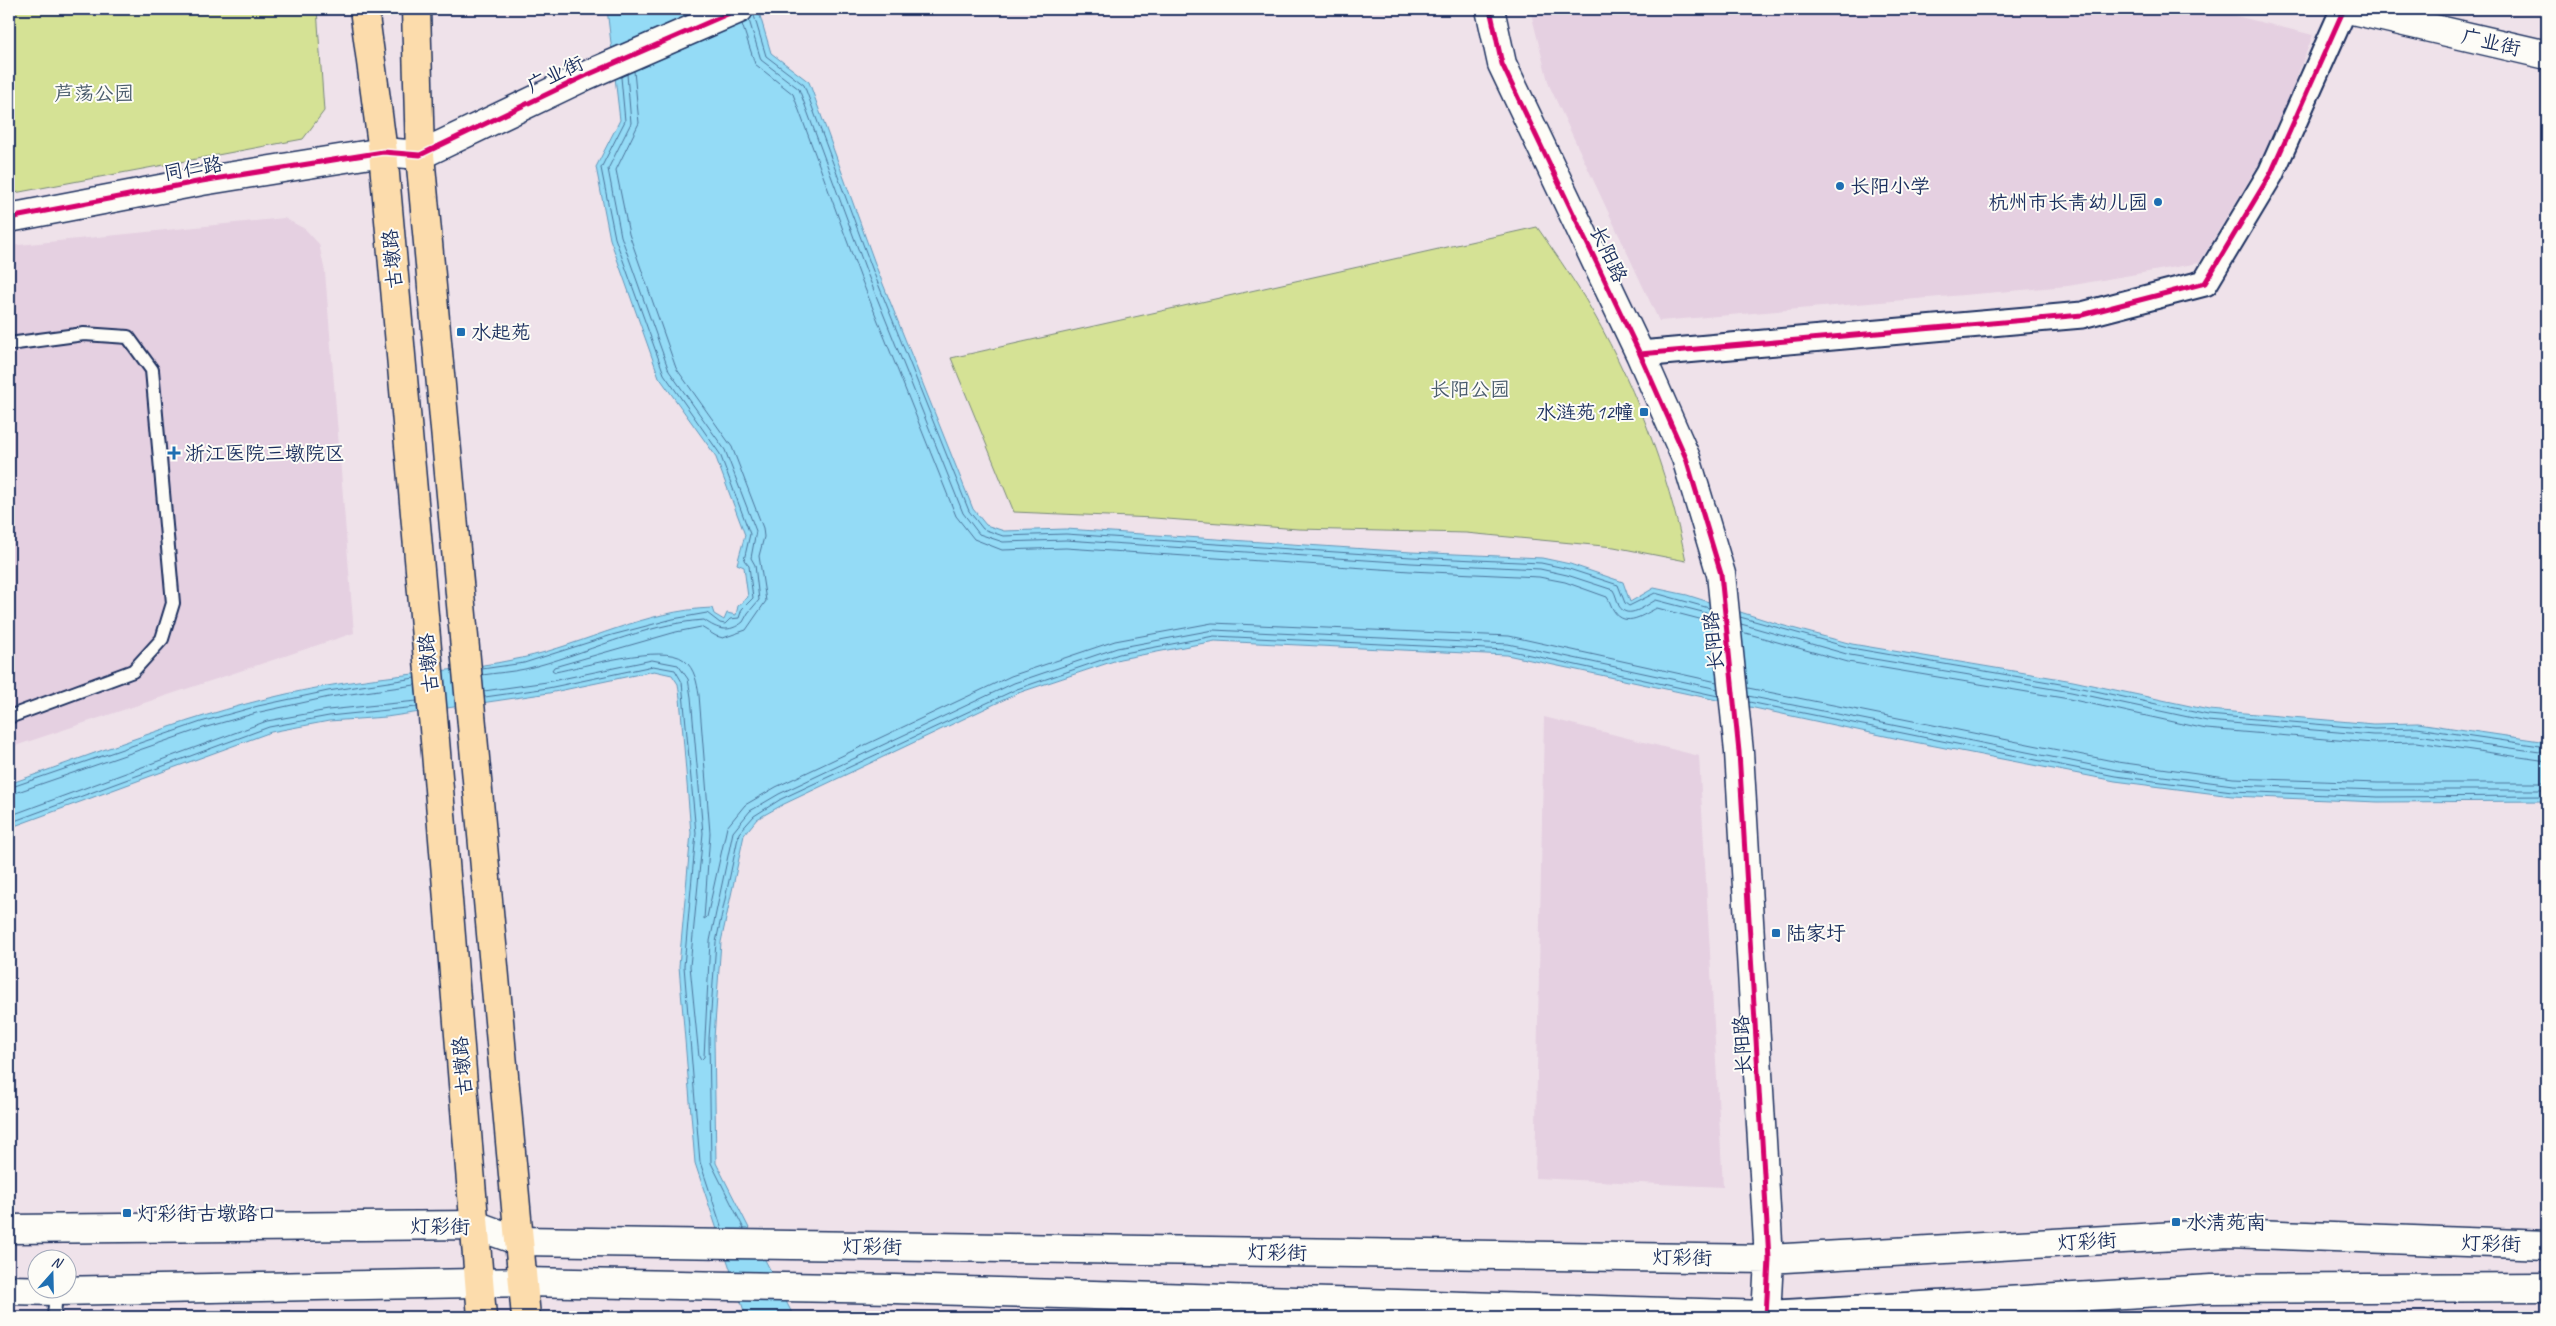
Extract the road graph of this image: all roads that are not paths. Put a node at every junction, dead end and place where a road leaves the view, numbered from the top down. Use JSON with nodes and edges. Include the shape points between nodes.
{"nodes":[{"id":1,"x":364,"y":9,"type":"edge"},
{"id":2,"x":416,"y":9,"type":"edge"},
{"id":3,"x":739,"y":9,"type":"edge"},
{"id":4,"x":1490,"y":9,"type":"edge"},
{"id":5,"x":2344,"y":9,"type":"edge"},
{"id":6,"x":2348,"y":9,"type":"edge"},
{"id":7,"x":2547,"y":55,"type":"edge"},
{"id":8,"x":383,"y":152,"type":"junction"},
{"id":9,"x":420,"y":155,"type":"junction"},
{"id":10,"x":9,"y":218,"type":"edge"},
{"id":11,"x":9,"y":344,"type":"edge"},
{"id":12,"x":1640,"y":354,"type":"junction"},
{"id":13,"x":9,"y":717,"type":"edge"},
{"id":14,"x":475,"y":1225,"type":"junction"},
{"id":15,"x":9,"y":1229,"type":"edge"},
{"id":16,"x":519,"y":1240,"type":"junction"},
{"id":17,"x":2547,"y":1245,"type":"edge"},
{"id":18,"x":1770,"y":1259,"type":"junction"},
{"id":19,"x":479,"y":1282,"type":"junction"},
{"id":20,"x":523,"y":1282,"type":"junction"},
{"id":21,"x":2547,"y":1287,"type":"edge"},
{"id":22,"x":9,"y":1290,"type":"edge"},
{"id":23,"x":55,"y":1304,"type":"edge"},
{"id":24,"x":1766,"y":1316,"type":"edge"},
{"id":25,"x":482,"y":1317,"type":"edge"},
{"id":26,"x":526,"y":1317,"type":"edge"}],
"edges":[{"from":1,"to":8,"type":"main road","name":"古墩路"},
{"from":2,"to":9,"type":"main road","name":"古墩路"},
{"from":3,"to":9,"type":"main road","name":"广业街","via":[[585,76]]},
{"from":4,"to":12,"type":"main road","name":"长阳路","via":[[1502,64]]},
{"from":5,"to":12,"type":"street","via":[[2271,173],[2205,283],[2082,315]]},
{"from":6,"to":7,"type":"main road","name":"广业街"},
{"from":8,"to":9,"type":"main road"},
{"from":8,"to":10,"type":"main road","name":"同仁路","via":[[202,181]]},
{"from":8,"to":14,"type":"main road","name":"古墩路"},
{"from":9,"to":16,"type":"main road","name":"古墩路"},
{"from":11,"to":13,"type":"lane","via":[[84,334],[128,337],[152,370],[174,603],[162,638],[133,671]]},
{"from":12,"to":18,"type":"main road","name":"长阳路","via":[[1686,458],[1721,574],[1739,752]]},
{"from":14,"to":15,"type":"main road","name":"灯彩街"},
{"from":14,"to":16,"type":"main road","name":"灯彩街"},
{"from":14,"to":19,"type":"main road","name":"古墩路"},
{"from":16,"to":18,"type":"main road","name":"灯彩街"},
{"from":16,"to":20,"type":"main road","name":"古墩路"},
{"from":17,"to":18,"type":"main road","name":"灯彩街","via":[[2229,1233]]},
{"from":18,"to":24,"type":"main road","name":"长阳路"},
{"from":19,"to":20,"type":"main road"},
{"from":19,"to":23,"type":"main road"},
{"from":19,"to":25,"type":"main road","name":"古墩路"},
{"from":20,"to":24,"type":"main road","via":[[915,1289]]},
{"from":20,"to":26,"type":"main road","name":"古墩路"},
{"from":21,"to":24,"type":"main road","via":[[2211,1289]]},
{"from":22,"to":23,"type":"main road"}]}
